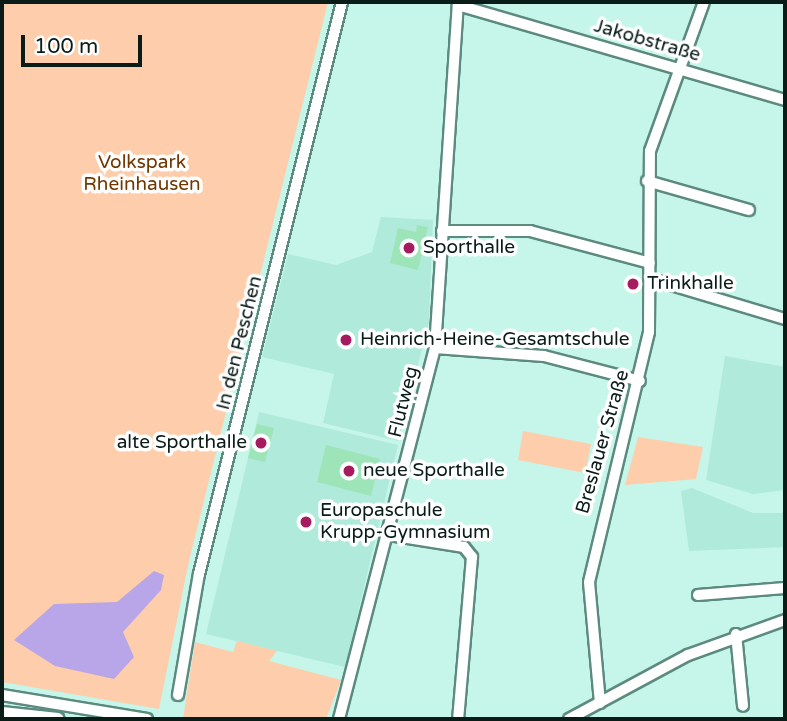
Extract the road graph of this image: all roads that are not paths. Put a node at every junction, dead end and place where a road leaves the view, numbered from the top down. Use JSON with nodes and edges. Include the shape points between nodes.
{"nodes":[{"id":1,"x":342,"y":2,"type":"edge"},
{"id":2,"x":704,"y":2,"type":"edge"},
{"id":3,"x":458,"y":3,"type":"edge"},
{"id":4,"x":676,"y":68,"type":"junction"},
{"id":5,"x":785,"y":100,"type":"edge"},
{"id":6,"x":647,"y":181,"type":"junction"},
{"id":7,"x":749,"y":210,"type":"dead end"},
{"id":8,"x":442,"y":231,"type":"junction"},
{"id":9,"x":650,"y":263,"type":"junction"},
{"id":10,"x":651,"y":279,"type":"junction"},
{"id":11,"x":785,"y":319,"type":"edge"},
{"id":12,"x":435,"y":348,"type":"junction"},
{"id":13,"x":640,"y":381,"type":"junction"},
{"id":14,"x":388,"y":535,"type":"junction"},
{"id":15,"x":785,"y":588,"type":"edge"},
{"id":16,"x":698,"y":595,"type":"dead end"},
{"id":17,"x":785,"y":620,"type":"edge"},
{"id":18,"x":736,"y":634,"type":"junction"},
{"id":19,"x":2,"y":695,"type":"edge"},
{"id":20,"x":178,"y":695,"type":"dead end"},
{"id":21,"x":600,"y":703,"type":"junction"},
{"id":22,"x":743,"y":706,"type":"dead end"},
{"id":23,"x":2,"y":713,"type":"edge"},
{"id":24,"x":58,"y":719,"type":"edge"},
{"id":25,"x":147,"y":719,"type":"edge"},
{"id":26,"x":339,"y":719,"type":"edge"},
{"id":27,"x":458,"y":719,"type":"edge"},
{"id":28,"x":569,"y":719,"type":"edge"}],
"edges":[{"from":1,"to":20,"type":"street","name":"In den Peschen","via":[[199,575]]},
{"from":2,"to":4,"type":"street","name":"Breslauer Straße"},
{"from":3,"to":4,"type":"street","name":"Jakobstraße"},
{"from":3,"to":8,"type":"street","name":"Flutweg"},
{"from":4,"to":5,"type":"street","name":"Jakobstraße"},
{"from":4,"to":6,"type":"street","name":"Breslauer Straße"},
{"from":6,"to":7,"type":"street"},
{"from":6,"to":9,"type":"street","name":"Breslauer Straße"},
{"from":8,"to":9,"type":"street","via":[[530,231]]},
{"from":8,"to":12,"type":"street","name":"Flutweg"},
{"from":9,"to":10,"type":"street","name":"Breslauer Straße"},
{"from":10,"to":11,"type":"street"},
{"from":10,"to":13,"type":"street","name":"Breslauer Straße"},
{"from":12,"to":13,"type":"street","via":[[533,354]]},
{"from":12,"to":14,"type":"street","name":"Flutweg"},
{"from":13,"to":21,"type":"street","name":"Breslauer Straße","via":[[599,520],[589,582]]},
{"from":14,"to":26,"type":"street","name":"Flutweg"},
{"from":14,"to":27,"type":"street","via":[[464,547],[472,557]]},
{"from":15,"to":16,"type":"street"},
{"from":17,"to":18,"type":"street"},
{"from":18,"to":21,"type":"street"},
{"from":18,"to":22,"type":"street"},
{"from":19,"to":25,"type":"street"},
{"from":21,"to":28,"type":"street"},
{"from":23,"to":24,"type":"street"}]}
